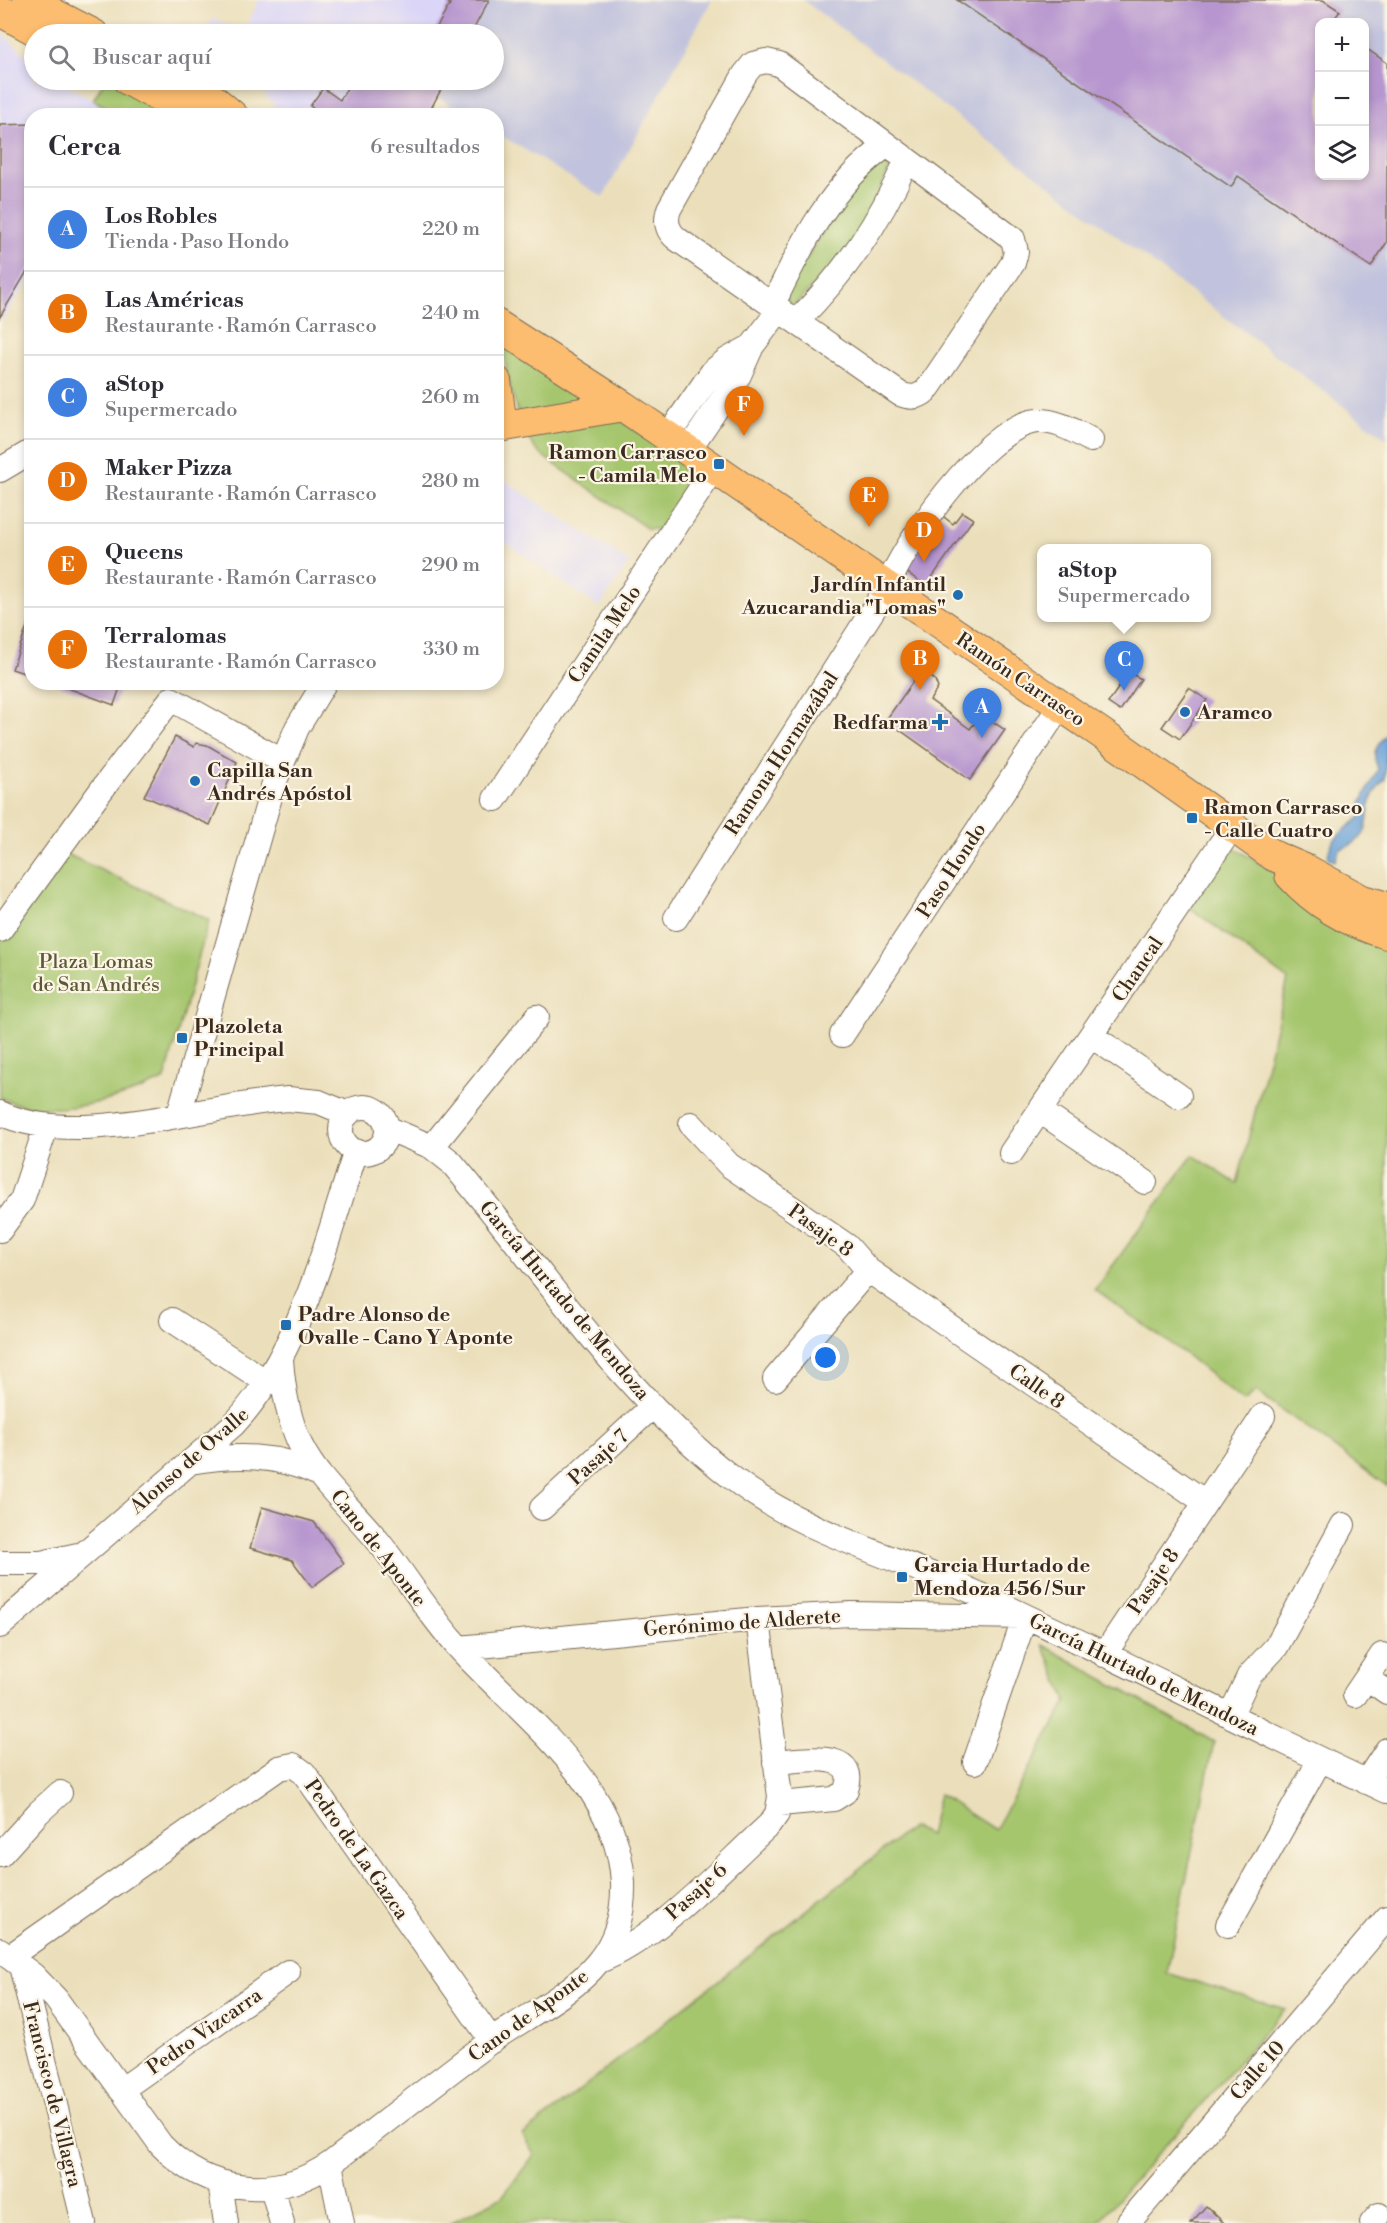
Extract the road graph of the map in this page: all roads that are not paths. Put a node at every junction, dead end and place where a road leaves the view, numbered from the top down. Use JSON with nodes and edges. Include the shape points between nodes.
{"nodes":[{"id":1,"x":0,"y":11,"type":"edge"},
{"id":2,"x":37,"y":11,"type":"edge"},
{"id":3,"x":69,"y":24,"type":"edge"},
{"id":4,"x":146,"y":90,"type":"edge"},
{"id":5,"x":197,"y":90,"type":"edge"},
{"id":6,"x":179,"y":108,"type":"edge"},
{"id":7,"x":224,"y":108,"type":"edge"},
{"id":8,"x":886,"y":146,"type":"junction"},
{"id":9,"x":907,"y":160,"type":"junction"},
{"id":10,"x":783,"y":311,"type":"junction"},
{"id":11,"x":504,"y":336,"type":"edge"},
{"id":12,"x":623,"y":406,"type":"junction"},
{"id":13,"x":504,"y":426,"type":"edge"},
{"id":14,"x":1091,"y":440,"type":"dead end"},
{"id":15,"x":677,"y":445,"type":"junction"},
{"id":16,"x":24,"y":456,"type":"edge"},
{"id":17,"x":0,"y":470,"type":"edge"},
{"id":18,"x":713,"y":470,"type":"junction"},
{"id":19,"x":887,"y":588,"type":"junction"},
{"id":20,"x":320,"y":690,"type":"edge"},
{"id":21,"x":1060,"y":706,"type":"junction"},
{"id":22,"x":282,"y":761,"type":"junction"},
{"id":23,"x":495,"y":799,"type":"dead end"},
{"id":24,"x":1233,"y":826,"type":"junction"},
{"id":25,"x":1274,"y":856,"type":"junction"},
{"id":26,"x":1387,"y":907,"type":"edge"},
{"id":27,"x":676,"y":918,"type":"dead end"},
{"id":28,"x":0,"y":930,"type":"edge"},
{"id":29,"x":1387,"y":934,"type":"edge"},
{"id":30,"x":537,"y":1017,"type":"dead end"},
{"id":31,"x":842,"y":1035,"type":"dead end"},
{"id":32,"x":1092,"y":1035,"type":"junction"},
{"id":33,"x":1179,"y":1096,"type":"dead end"},
{"id":34,"x":1040,"y":1111,"type":"junction"},
{"id":35,"x":0,"y":1113,"type":"edge"},
{"id":36,"x":179,"y":1114,"type":"junction"},
{"id":37,"x":348,"y":1114,"type":"junction"},
{"id":38,"x":691,"y":1124,"type":"dead end"},
{"id":39,"x":46,"y":1127,"type":"junction"},
{"id":40,"x":387,"y":1128,"type":"junction"},
{"id":41,"x":432,"y":1147,"type":"junction"},
{"id":42,"x":356,"y":1151,"type":"junction"},
{"id":43,"x":1011,"y":1153,"type":"dead end"},
{"id":44,"x":1145,"y":1182,"type":"dead end"},
{"id":45,"x":0,"y":1230,"type":"edge"},
{"id":46,"x":868,"y":1270,"type":"junction"},
{"id":47,"x":172,"y":1320,"type":"dead end"},
{"id":48,"x":281,"y":1359,"type":"junction"},
{"id":49,"x":775,"y":1378,"type":"dead end"},
{"id":50,"x":268,"y":1383,"type":"junction"},
{"id":51,"x":653,"y":1406,"type":"junction"},
{"id":52,"x":1263,"y":1416,"type":"dead end"},
{"id":53,"x":190,"y":1462,"type":"junction"},
{"id":54,"x":319,"y":1474,"type":"junction"},
{"id":55,"x":1205,"y":1502,"type":"junction"},
{"id":56,"x":542,"y":1508,"type":"dead end"},
{"id":57,"x":1343,"y":1525,"type":"dead end"},
{"id":58,"x":80,"y":1555,"type":"junction"},
{"id":59,"x":0,"y":1563,"type":"edge"},
{"id":60,"x":0,"y":1617,"type":"edge"},
{"id":61,"x":1025,"y":1617,"type":"junction"},
{"id":62,"x":758,"y":1619,"type":"junction"},
{"id":63,"x":459,"y":1648,"type":"junction"},
{"id":64,"x":1104,"y":1655,"type":"junction"},
{"id":65,"x":1382,"y":1655,"type":"dead end"},
{"id":66,"x":1387,"y":1692,"type":"edge"},
{"id":67,"x":1230,"y":1716,"type":"junction"},
{"id":68,"x":1387,"y":1750,"type":"edge"},
{"id":69,"x":1320,"y":1760,"type":"junction"},
{"id":70,"x":776,"y":1762,"type":"junction"},
{"id":71,"x":975,"y":1762,"type":"dead end"},
{"id":72,"x":1377,"y":1786,"type":"edge"},
{"id":73,"x":60,"y":1793,"type":"dead end"},
{"id":74,"x":780,"y":1804,"type":"junction"},
{"id":75,"x":0,"y":1856,"type":"edge"},
{"id":76,"x":1387,"y":1918,"type":"edge"},
{"id":77,"x":1228,"y":1925,"type":"dead end"},
{"id":78,"x":10,"y":1958,"type":"edge"},
{"id":79,"x":598,"y":1961,"type":"junction"},
{"id":80,"x":288,"y":1972,"type":"dead end"},
{"id":81,"x":492,"y":2041,"type":"junction"},
{"id":82,"x":121,"y":2090,"type":"junction"},
{"id":83,"x":330,"y":2164,"type":"junction"},
{"id":84,"x":220,"y":2182,"type":"junction"},
{"id":85,"x":272,"y":2187,"type":"junction"},
{"id":86,"x":84,"y":2223,"type":"edge"},
{"id":87,"x":226,"y":2223,"type":"edge"},
{"id":88,"x":282,"y":2223,"type":"edge"},
{"id":89,"x":342,"y":2223,"type":"edge"},
{"id":90,"x":1128,"y":2223,"type":"edge"}],
"edges":[{"from":1,"to":2,"type":"main road"},
{"from":2,"to":3,"type":"main road"},
{"from":4,"to":6,"type":"main road"},
{"from":5,"to":7,"type":"main road"},
{"from":8,"to":9,"type":"street"},
{"from":8,"to":10,"type":"street","via":[[856,170],[829,201],[803,243]]},
{"from":8,"to":10,"type":"street","via":[[779,64],[766,60],[748,68],[669,209],[667,226],[677,239]]},
{"from":9,"to":10,"type":"street","via":[[884,208],[836,280]]},
{"from":9,"to":10,"type":"street","via":[[1008,234],[1016,246],[1013,263],[929,387],[915,397],[900,394]]},
{"from":10,"to":15,"type":"street","via":[[752,346],[713,371]]},
{"from":11,"to":12,"type":"main road","name":"Ramón Carrasco"},
{"from":12,"to":13,"type":"main road"},
{"from":12,"to":15,"type":"main road","name":"Ramón Carrasco"},
{"from":14,"to":19,"type":"street","name":"Ramona Hormazábal","via":[[1055,423],[1033,421],[1014,428],[984,449],[913,538]]},
{"from":15,"to":18,"type":"main road","name":"Ramón Carrasco"},
{"from":16,"to":17,"type":"street"},
{"from":18,"to":19,"type":"main road","name":"Ramón Carrasco"},
{"from":18,"to":23,"type":"street","name":"Camila Melo"},
{"from":19,"to":21,"type":"main road","name":"Ramón Carrasco"},
{"from":19,"to":27,"type":"street","name":"Ramona Hormazábal"},
{"from":20,"to":22,"type":"street"},
{"from":21,"to":24,"type":"main road","name":"Ramón Carrasco"},
{"from":21,"to":31,"type":"street","name":"Paso Hondo"},
{"from":22,"to":28,"type":"street","via":[[171,699]]},
{"from":22,"to":36,"type":"street"},
{"from":24,"to":25,"type":"main road","name":"Ramón Carrasco"},
{"from":24,"to":32,"type":"street","name":"Chancal"},
{"from":25,"to":26,"type":"main road","name":"Ramón Carrasco","via":[[1355,897]]},
{"from":25,"to":29,"type":"main road","name":"Ramón Carrasco","via":[[1328,908]]},
{"from":30,"to":41,"type":"street"},
{"from":32,"to":33,"type":"street"},
{"from":32,"to":34,"type":"street","name":"Chancal"},
{"from":34,"to":43,"type":"street","name":"Chancal"},
{"from":34,"to":44,"type":"street"},
{"from":35,"to":39,"type":"street"},
{"from":36,"to":37,"type":"street","via":[[288,1099],[319,1102]]},
{"from":36,"to":39,"type":"street","via":[[87,1127]]},
{"from":37,"to":40,"type":"street","via":[[359,1108],[372,1109],[382,1116]]},
{"from":37,"to":42,"type":"street","via":[[342,1125],[343,1138]]},
{"from":38,"to":46,"type":"street","name":"Pasaje 8","via":[[729,1165],[847,1246]]},
{"from":39,"to":45,"type":"street","via":[[22,1200]]},
{"from":40,"to":41,"type":"street","name":"García Hurtado de Mendoza"},
{"from":40,"to":42,"type":"street","via":[[380,1146],[369,1153]]},
{"from":41,"to":51,"type":"street","name":"García Hurtado de Mendoza","via":[[452,1162],[580,1325]]},
{"from":42,"to":48,"type":"street","name":"Alonso de Ovalle"},
{"from":46,"to":49,"type":"street","name":"Pasaje 8"},
{"from":46,"to":55,"type":"street","name":"Calle 8"},
{"from":47,"to":50,"type":"street"},
{"from":48,"to":50,"type":"street","name":"Alonso de Ovalle"},
{"from":48,"to":54,"type":"street","name":"Cano de Aponte","via":[[291,1418],[301,1446]]},
{"from":50,"to":53,"type":"street","name":"Alonso de Ovalle","via":[[233,1425]]},
{"from":51,"to":56,"type":"street","name":"Pasaje 7"},
{"from":51,"to":61,"type":"street","name":"García Hurtado de Mendoza","via":[[715,1465],[770,1503]]},
{"from":52,"to":55,"type":"street","name":"Pasaje 8"},
{"from":53,"to":54,"type":"street","name":"Cano de Aponte","via":[[253,1456],[294,1464]]},
{"from":53,"to":58,"type":"street","name":"Alonso de Ovalle"},
{"from":54,"to":63,"type":"street","name":"Cano de Aponte","via":[[380,1544]]},
{"from":55,"to":64,"type":"street","name":"Pasaje 8"},
{"from":57,"to":67,"type":"street","via":[[1276,1647],[1249,1676]]},
{"from":58,"to":59,"type":"street","via":[[41,1563]]},
{"from":58,"to":60,"type":"street","name":"Alonso de Ovalle"},
{"from":61,"to":62,"type":"street","name":"Gerónimo de Alderete","via":[[851,1614]]},
{"from":61,"to":64,"type":"street","name":"García Hurtado de Mendoza"},
{"from":61,"to":71,"type":"street"},
{"from":62,"to":63,"type":"street","name":"Gerónimo de Alderete"},
{"from":62,"to":70,"type":"street"},
{"from":63,"to":79,"type":"street","name":"Cano de Aponte","via":[[570,1763],[593,1794],[612,1832],[622,1876],[622,1910],[613,1940]]},
{"from":64,"to":67,"type":"street","name":"García Hurtado de Mendoza"},
{"from":65,"to":66,"type":"street","via":[[1361,1687]]},
{"from":67,"to":69,"type":"street","name":"García Hurtado de Mendoza"},
{"from":68,"to":72,"type":"street"},
{"from":69,"to":72,"type":"street","name":"García Hurtado de Mendoza"},
{"from":69,"to":77,"type":"street"},
{"from":70,"to":74,"type":"street"},
{"from":70,"to":74,"type":"street","via":[[834,1760],[843,1766],[848,1781],[845,1792],[834,1799]]},
{"from":73,"to":75,"type":"street"},
{"from":74,"to":79,"type":"street","name":"Pasaje 6","via":[[769,1825],[652,1931],[626,1950]]},
{"from":76,"to":90,"type":"street","name":"Calle 10"},
{"from":78,"to":81,"type":"street","name":"Pedro de La Gazca","via":[[279,1768],[293,1765],[301,1769]]},
{"from":78,"to":82,"type":"street","name":"Cano de Aponte","via":[[56,1999]]},
{"from":78,"to":86,"type":"street","name":"Francisco de Villagra"},
{"from":79,"to":81,"type":"street","name":"Cano de Aponte","via":[[577,1982]]},
{"from":80,"to":82,"type":"street","name":"Pedro Vizcarra"},
{"from":81,"to":83,"type":"street","name":"Cano de Aponte"},
{"from":82,"to":84,"type":"street","name":"Cano de Aponte","via":[[171,2156],[195,2173]]},
{"from":83,"to":85,"type":"street","name":"Cano de Aponte","via":[[302,2180]]},
{"from":83,"to":89,"type":"street"},
{"from":84,"to":85,"type":"street","name":"Cano de Aponte"},
{"from":84,"to":87,"type":"street"},
{"from":85,"to":88,"type":"street"}]}
